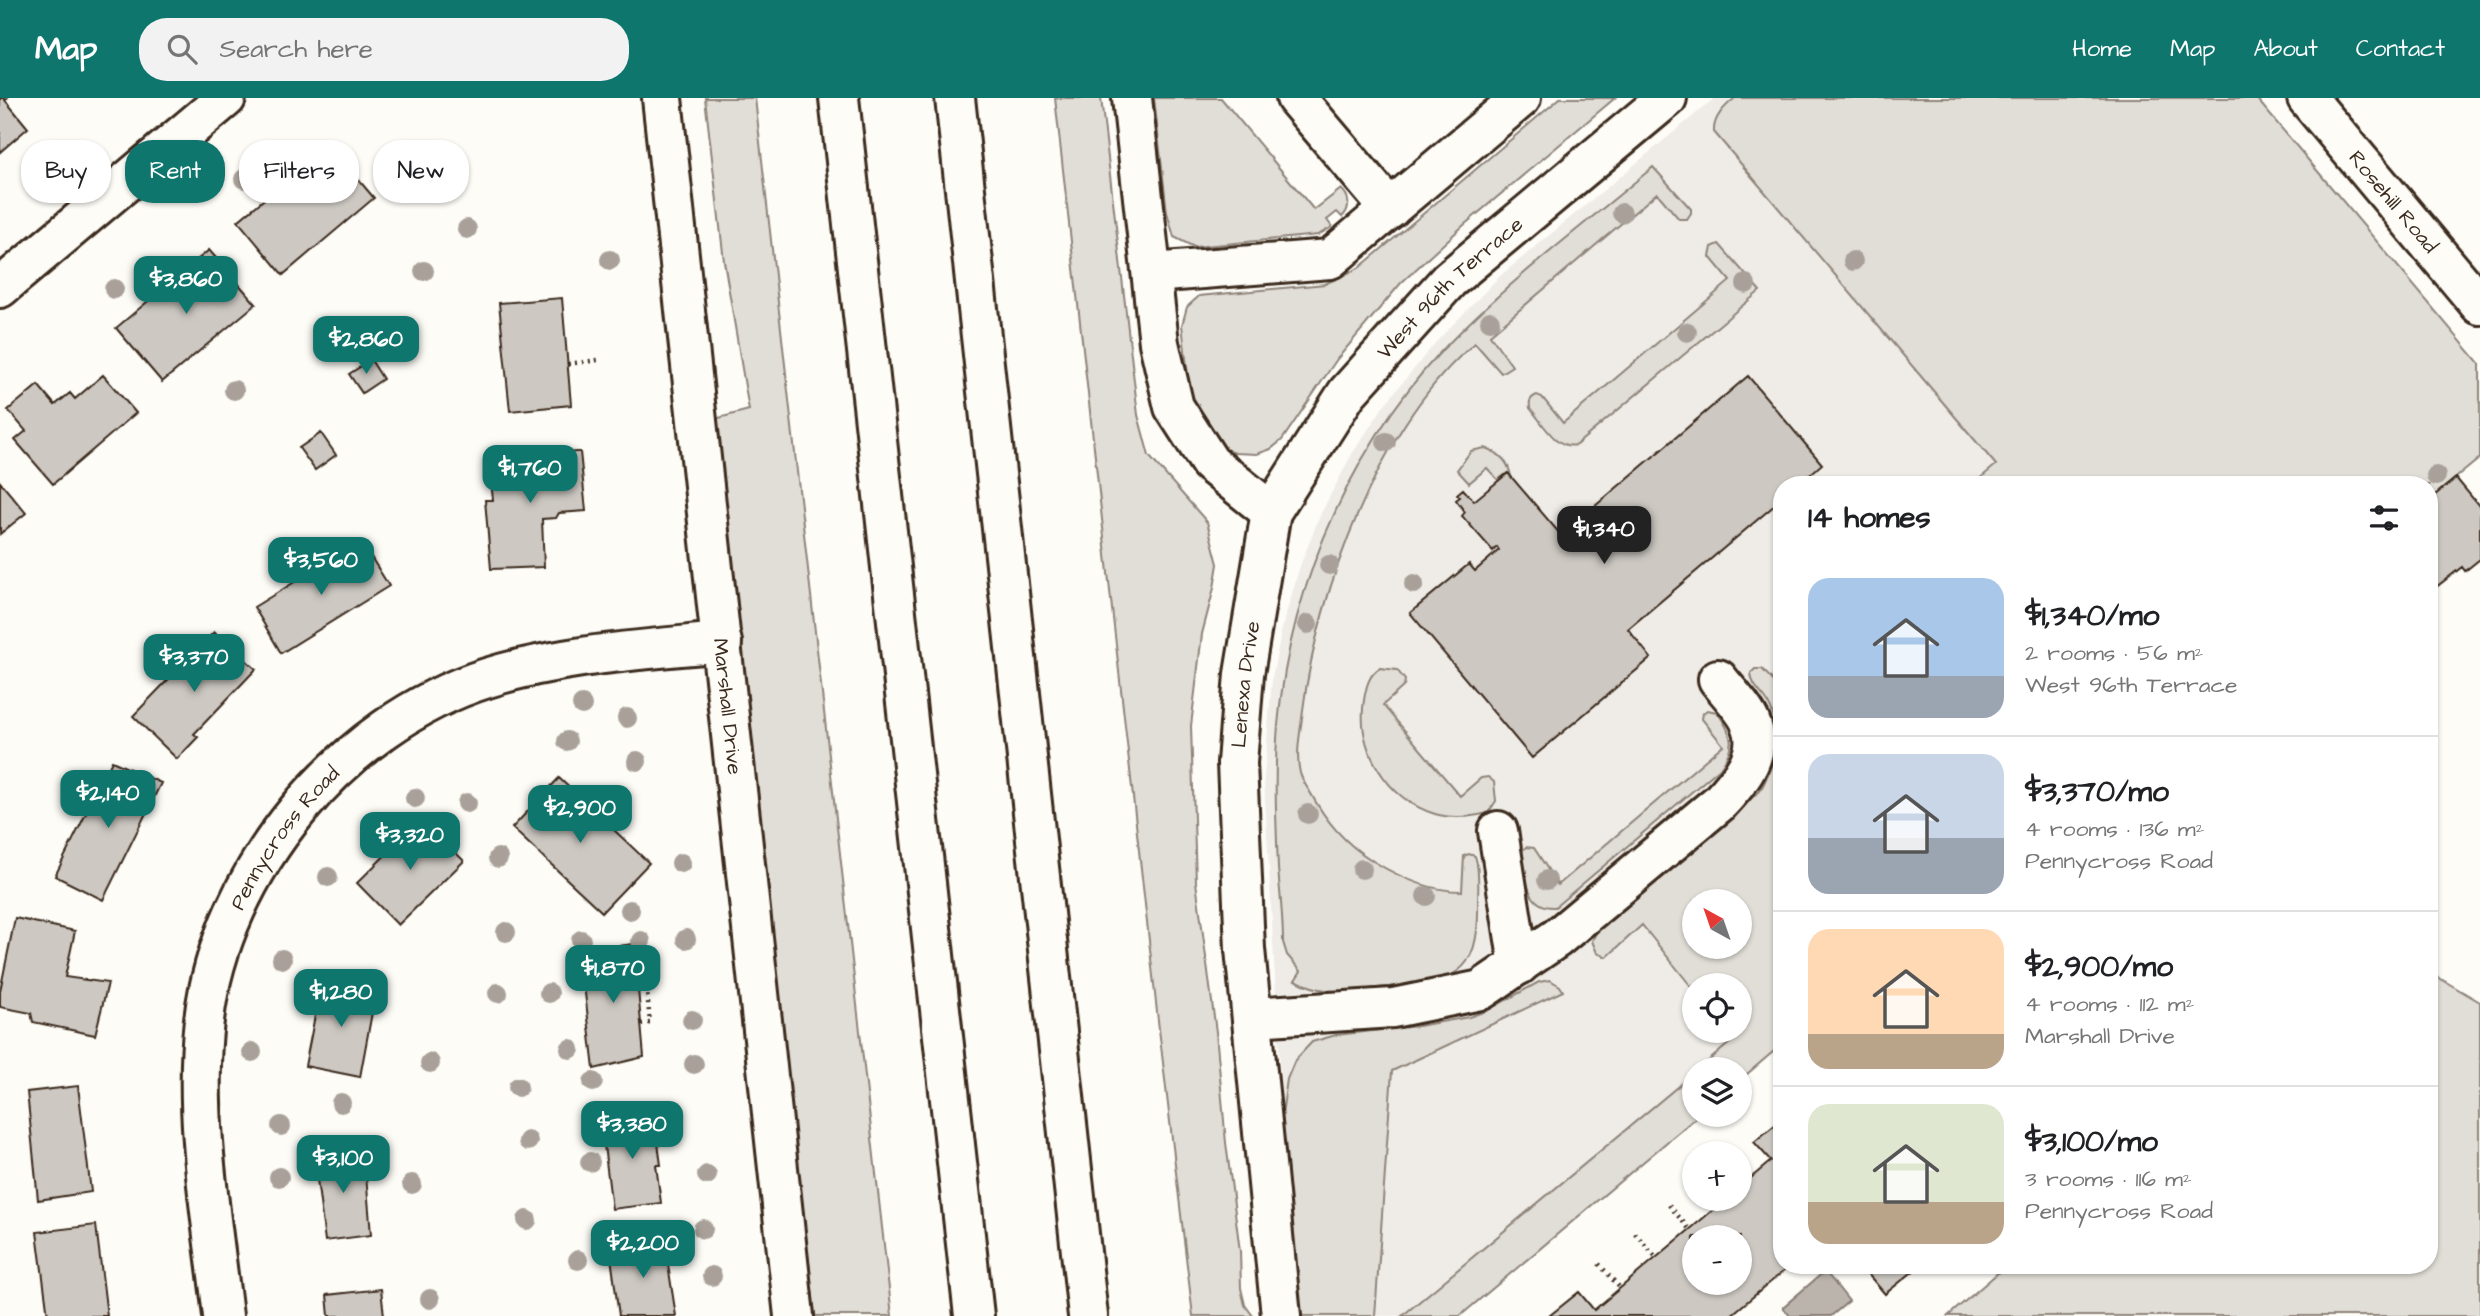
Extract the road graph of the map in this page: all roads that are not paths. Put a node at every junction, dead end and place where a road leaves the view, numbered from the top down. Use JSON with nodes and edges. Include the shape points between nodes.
{"nodes":[{"id":1,"x":226,"y":98,"type":"edge"},
{"id":2,"x":662,"y":98,"type":"edge"},
{"id":3,"x":839,"y":98,"type":"edge"},
{"id":4,"x":954,"y":98,"type":"edge"},
{"id":5,"x":1132,"y":98,"type":"edge"},
{"id":6,"x":1296,"y":98,"type":"edge"},
{"id":7,"x":1521,"y":98,"type":"edge"},
{"id":8,"x":1668,"y":98,"type":"edge"},
{"id":9,"x":2308,"y":98,"type":"edge"},
{"id":10,"x":1390,"y":209,"type":"junction"},
{"id":11,"x":1152,"y":273,"type":"junction"},
{"id":12,"x":0,"y":288,"type":"edge"},
{"id":13,"x":2480,"y":305,"type":"edge"},
{"id":14,"x":1271,"y":512,"type":"junction"},
{"id":15,"x":722,"y":642,"type":"junction"},
{"id":16,"x":1718,"y":678,"type":"dead end"},
{"id":17,"x":1498,"y":831,"type":"dead end"},
{"id":18,"x":1518,"y":965,"type":"junction"},
{"id":19,"x":1252,"y":1017,"type":"junction"},
{"id":20,"x":223,"y":1316,"type":"edge"},
{"id":21,"x":793,"y":1316,"type":"edge"},
{"id":22,"x":974,"y":1316,"type":"edge"},
{"id":23,"x":1088,"y":1316,"type":"edge"},
{"id":24,"x":1280,"y":1316,"type":"edge"}],
"edges":[{"from":1,"to":12,"type":"main road"},
{"from":2,"to":15,"type":"main road","name":"Marshall Drive"},
{"from":3,"to":22,"type":"main road"},
{"from":4,"to":23,"type":"main road"},
{"from":5,"to":11,"type":"main road"},
{"from":6,"to":10,"type":"main road"},
{"from":7,"to":10,"type":"main road"},
{"from":8,"to":14,"type":"main road","name":"West 96th Terrace","via":[[1450,280],[1347,393]]},
{"from":9,"to":13,"type":"main road","name":"Rosehill Road"},
{"from":10,"to":11,"type":"main road","via":[[1330,259]]},
{"from":11,"to":14,"type":"main road","via":[[1159,342],[1174,407],[1210,463]]},
{"from":14,"to":19,"type":"main road","name":"Lenexa Drive","via":[[1244,674],[1237,764]]},
{"from":15,"to":20,"type":"main road","name":"Pennycross Road","via":[[564,659],[453,691],[365,743],[309,796],[274,842],[234,910],[220,946],[204,1023],[203,1144]]},
{"from":15,"to":21,"type":"main road","name":"Marshall Drive"},
{"from":16,"to":18,"type":"main road","via":[[1751,723],[1755,740],[1737,784],[1557,938]]},
{"from":17,"to":18,"type":"main road"},
{"from":18,"to":19,"type":"main road","via":[[1481,990],[1393,1008]]},
{"from":19,"to":24,"type":"main road","name":"Lenexa Drive"}]}
